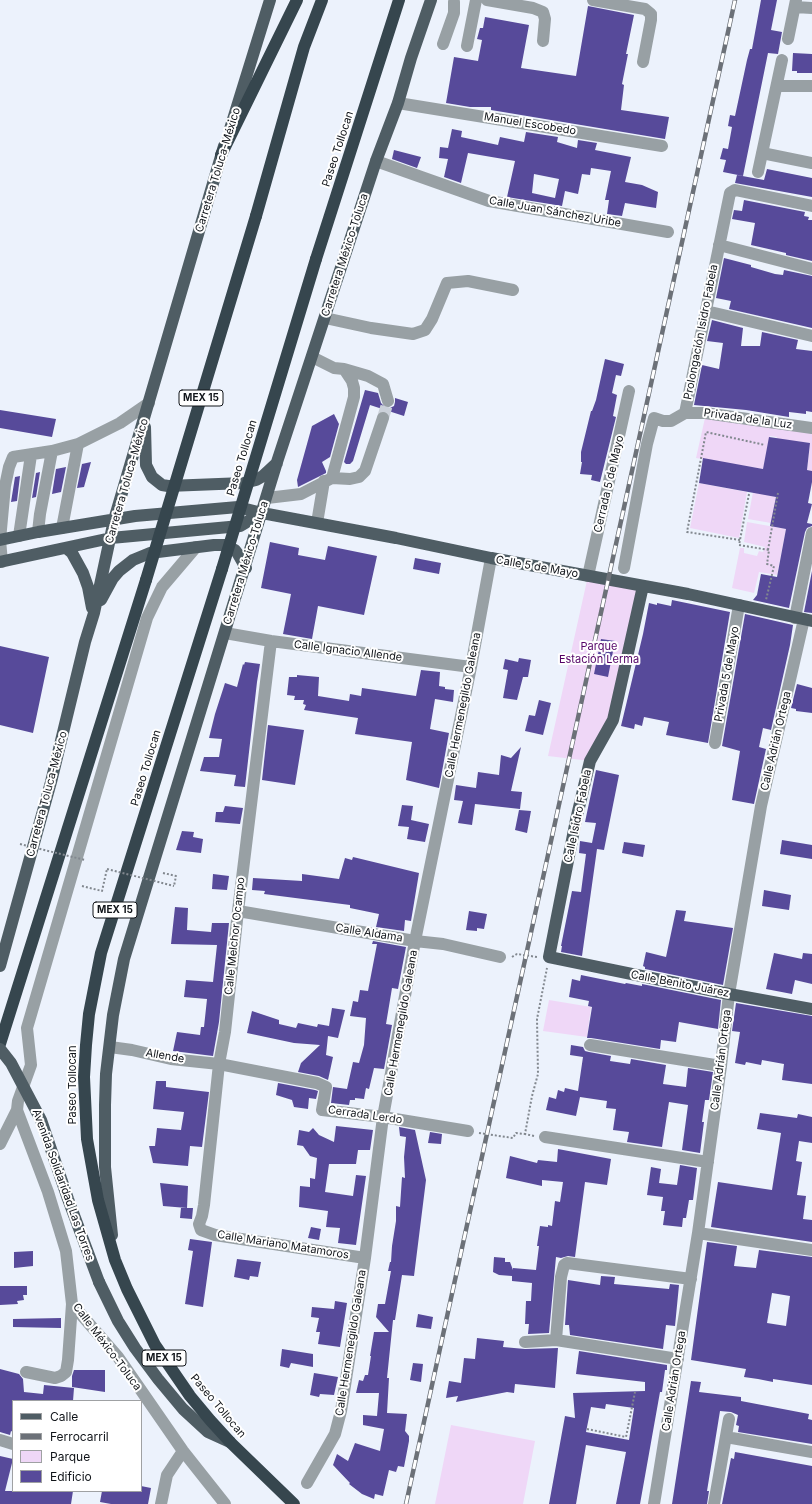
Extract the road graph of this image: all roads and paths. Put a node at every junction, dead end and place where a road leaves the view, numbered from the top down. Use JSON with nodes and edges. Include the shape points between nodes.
{"nodes":[{"id":1,"x":270,"y":0,"type":"edge"},
{"id":2,"x":296,"y":0,"type":"edge"},
{"id":3,"x":315,"y":0,"type":"edge"},
{"id":4,"x":322,"y":0,"type":"edge"},
{"id":5,"x":399,"y":0,"type":"edge"},
{"id":6,"x":431,"y":0,"type":"edge"},
{"id":7,"x":476,"y":0,"type":"edge"},
{"id":8,"x":487,"y":0,"type":"edge"},
{"id":9,"x":593,"y":0,"type":"edge"},
{"id":10,"x":454,"y":2,"type":"dead end"},
{"id":11,"x":796,"y":4,"type":"edge"},
{"id":12,"x":812,"y":8,"type":"edge"},
{"id":13,"x":788,"y":39,"type":"dead end"},
{"id":14,"x":543,"y":40,"type":"dead end"},
{"id":15,"x":443,"y":44,"type":"dead end"},
{"id":16,"x":467,"y":46,"type":"dead end"},
{"id":17,"x":304,"y":47,"type":"junction"},
{"id":18,"x":782,"y":60,"type":"dead end"},
{"id":19,"x":643,"y":62,"type":"dead end"},
{"id":20,"x":777,"y":86,"type":"junction"},
{"id":21,"x":812,"y":86,"type":"edge"},
{"id":22,"x":398,"y":103,"type":"junction"},
{"id":23,"x":662,"y":146,"type":"dead end"},
{"id":24,"x":762,"y":153,"type":"junction"},
{"id":25,"x":221,"y":155,"type":"junction"},
{"id":26,"x":376,"y":161,"type":"junction"},
{"id":27,"x":812,"y":163,"type":"edge"},
{"id":28,"x":758,"y":172,"type":"dead end"},
{"id":29,"x":812,"y":206,"type":"edge"},
{"id":30,"x":668,"y":232,"type":"dead end"},
{"id":31,"x":719,"y":244,"type":"junction"},
{"id":32,"x":812,"y":269,"type":"edge"},
{"id":33,"x":513,"y":290,"type":"dead end"},
{"id":34,"x":706,"y":311,"type":"junction"},
{"id":35,"x":325,"y":318,"type":"junction"},
{"id":36,"x":812,"y":336,"type":"edge"},
{"id":37,"x":312,"y":357,"type":"junction"},
{"id":38,"x":344,"y":369,"type":"junction"},
{"id":39,"x":629,"y":391,"type":"dead end"},
{"id":40,"x":388,"y":400,"type":"tunnel mouth"},
{"id":41,"x":149,"y":403,"type":"junction"},
{"id":42,"x":685,"y":413,"type":"junction"},
{"id":43,"x":145,"y":416,"type":"junction"},
{"id":44,"x":383,"y":418,"type":"tunnel mouth"},
{"id":45,"x":812,"y":428,"type":"edge"},
{"id":46,"x":78,"y":444,"type":"junction"},
{"id":47,"x":765,"y":445,"type":"dead end"},
{"id":48,"x":52,"y":452,"type":"junction"},
{"id":49,"x":31,"y":455,"type":"junction"},
{"id":50,"x":13,"y":457,"type":"junction"},
{"id":51,"x":0,"y":461,"type":"edge"},
{"id":52,"x":278,"y":462,"type":"junction"},
{"id":53,"x":328,"y":480,"type":"junction"},
{"id":54,"x":778,"y":493,"type":"dead end"},
{"id":55,"x":749,"y":494,"type":"dead end"},
{"id":56,"x":267,"y":498,"type":"junction"},
{"id":57,"x":262,"y":514,"type":"junction"},
{"id":58,"x":114,"y":520,"type":"junction"},
{"id":59,"x":317,"y":523,"type":"junction"},
{"id":60,"x":62,"y":528,"type":"junction"},
{"id":61,"x":38,"y":532,"type":"junction"},
{"id":62,"x":812,"y":534,"type":"edge"},
{"id":63,"x":19,"y":536,"type":"junction"},
{"id":64,"x":111,"y":538,"type":"junction"},
{"id":65,"x":0,"y":540,"type":"edge"},
{"id":66,"x":740,"y":540,"type":"junction"},
{"id":67,"x":196,"y":547,"type":"junction"},
{"id":68,"x":811,"y":547,"type":"edge"},
{"id":69,"x":66,"y":548,"type":"junction"},
{"id":70,"x":768,"y":550,"type":"junction"},
{"id":71,"x":491,"y":558,"type":"junction"},
{"id":72,"x":1,"y":562,"type":"edge"},
{"id":73,"x":246,"y":568,"type":"junction"},
{"id":74,"x":624,"y":568,"type":"dead end"},
{"id":75,"x":588,"y":576,"type":"junction"},
{"id":76,"x":643,"y":586,"type":"junction"},
{"id":77,"x":739,"y":605,"type":"junction"},
{"id":78,"x":764,"y":611,"type":"junction"},
{"id":79,"x":94,"y":613,"type":"junction"},
{"id":80,"x":803,"y":620,"type":"edge"},
{"id":81,"x":225,"y":633,"type":"junction"},
{"id":82,"x":270,"y":641,"type":"junction"},
{"id":83,"x":471,"y":667,"type":"junction"},
{"id":84,"x":715,"y":743,"type":"dead end"},
{"id":85,"x":20,"y":844,"type":"dead end"},
{"id":86,"x":85,"y":860,"type":"dead end"},
{"id":87,"x":152,"y":870,"type":"junction"},
{"id":88,"x":77,"y":884,"type":"dead end"},
{"id":89,"x":238,"y":911,"type":"junction"},
{"id":90,"x":415,"y":941,"type":"junction"},
{"id":91,"x":550,"y":953,"type":"junction"},
{"id":92,"x":500,"y":956,"type":"joint"},
{"id":93,"x":0,"y":966,"type":"edge"},
{"id":94,"x":729,"y":994,"type":"junction"},
{"id":95,"x":812,"y":1009,"type":"edge"},
{"id":96,"x":0,"y":1044,"type":"edge"},
{"id":97,"x":590,"y":1045,"type":"dead end"},
{"id":98,"x":110,"y":1047,"type":"junction"},
{"id":99,"x":0,"y":1049,"type":"edge"},
{"id":100,"x":220,"y":1064,"type":"junction"},
{"id":101,"x":721,"y":1066,"type":"junction"},
{"id":102,"x":17,"y":1110,"type":"junction"},
{"id":103,"x":384,"y":1117,"type":"junction"},
{"id":104,"x":468,"y":1131,"type":"joint"},
{"id":105,"x":525,"y":1134,"type":"junction"},
{"id":106,"x":545,"y":1137,"type":"joint"},
{"id":107,"x":0,"y":1144,"type":"edge"},
{"id":108,"x":708,"y":1162,"type":"junction"},
{"id":109,"x":201,"y":1230,"type":"joint"},
{"id":110,"x":698,"y":1234,"type":"junction"},
{"id":111,"x":812,"y":1250,"type":"edge"},
{"id":112,"x":365,"y":1258,"type":"junction"},
{"id":113,"x":115,"y":1260,"type":"junction"},
{"id":114,"x":691,"y":1279,"type":"junction"},
{"id":115,"x":72,"y":1304,"type":"junction"},
{"id":116,"x":556,"y":1340,"type":"junction"},
{"id":117,"x":525,"y":1342,"type":"dead end"},
{"id":118,"x":678,"y":1359,"type":"junction"},
{"id":119,"x":26,"y":1372,"type":"dead end"},
{"id":120,"x":635,"y":1392,"type":"dead end"},
{"id":121,"x":729,"y":1419,"type":"dead end"},
{"id":122,"x":587,"y":1429,"type":"dead end"},
{"id":123,"x":726,"y":1437,"type":"junction"},
{"id":124,"x":0,"y":1440,"type":"edge"},
{"id":125,"x":232,"y":1443,"type":"junction"},
{"id":126,"x":12,"y":1444,"type":"edge"},
{"id":127,"x":183,"y":1451,"type":"junction"},
{"id":128,"x":812,"y":1452,"type":"edge"},
{"id":129,"x":307,"y":1483,"type":"dead end"},
{"id":130,"x":161,"y":1504,"type":"edge"},
{"id":131,"x":225,"y":1504,"type":"edge"},
{"id":132,"x":294,"y":1504,"type":"edge"},
{"id":133,"x":654,"y":1504,"type":"edge"},
{"id":134,"x":714,"y":1504,"type":"edge"}],
"edges":[{"from":1,"to":25,"type":"main road","name":"Carretera Toluca-México"},
{"from":2,"to":25,"type":"highway"},
{"from":3,"to":17,"type":"highway"},
{"from":4,"to":17,"type":"highway","number":"MEX 15"},
{"from":5,"to":113,"type":"highway","name":"Paseo Tollocan","number":"MEX 15","bridge":true,"via":[[101,953],[89,1014],[84,1076],[91,1170]]},
{"from":6,"to":22,"type":"main road","name":"Carretera México-Toluca"},
{"from":7,"to":16,"type":"street"},
{"from":8,"to":14,"type":"street","via":[[543,12]]},
{"from":9,"to":19,"type":"street","via":[[640,8],[651,14]]},
{"from":10,"to":15,"type":"street","via":[[454,13]]},
{"from":11,"to":12,"type":"street"},
{"from":11,"to":13,"type":"street"},
{"from":17,"to":96,"type":"highway","number":"MEX 15","bridge":true,"via":[[256,216],[146,580]]},
{"from":18,"to":20,"type":"street"},
{"from":20,"to":21,"type":"street"},
{"from":20,"to":24,"type":"street"},
{"from":22,"to":23,"type":"street","name":"Manuel Escobedo"},
{"from":22,"to":26,"type":"main road","name":"Carretera México-Toluca"},
{"from":24,"to":27,"type":"street"},
{"from":24,"to":28,"type":"street"},
{"from":25,"to":41,"type":"main road","name":"Carretera Toluca-México"},
{"from":26,"to":30,"type":"street","name":"Calle Juan Sánchez Uribe","via":[[489,201]]},
{"from":26,"to":35,"type":"main road","name":"Carretera México-Toluca"},
{"from":29,"to":31,"type":"street","name":"Prolongación Isidro Fabela","via":[[732,191]]},
{"from":31,"to":32,"type":"street"},
{"from":31,"to":34,"type":"street","name":"Prolongación Isidro Fabela"},
{"from":33,"to":35,"type":"street","via":[[468,281],[447,283],[432,319],[424,330],[413,334]]},
{"from":34,"to":36,"type":"street"},
{"from":34,"to":42,"type":"street","name":"Prolongación Isidro Fabela"},
{"from":35,"to":37,"type":"main road","name":"Carretera México-Toluca"},
{"from":37,"to":38,"type":"street","via":[[334,368]]},
{"from":37,"to":52,"type":"main road","name":"Carretera México-Toluca"},
{"from":38,"to":40,"type":"street","via":[[368,376],[383,384]]},
{"from":38,"to":53,"type":"street","via":[[352,380],[354,397]]},
{"from":39,"to":75,"type":"street","name":"Cerrada 5 de Mayo"},
{"from":41,"to":43,"type":"main road","name":"Carretera Toluca-México"},
{"from":41,"to":46,"type":"street","via":[[120,423]]},
{"from":42,"to":45,"type":"street","name":"Privada de la Luz","via":[[705,413]]},
{"from":42,"to":74,"type":"street","name":"Prolongación Isidro Fabela","via":[[671,421],[654,418]]},
{"from":43,"to":52,"type":"main road","via":[[146,465],[152,477],[162,485],[244,483],[263,476]]},
{"from":43,"to":58,"type":"main road","name":"Carretera Toluca-México"},
{"from":44,"to":53,"type":"street","via":[[365,471],[359,477]]},
{"from":46,"to":48,"type":"street"},
{"from":46,"to":60,"type":"street"},
{"from":47,"to":66,"type":"path","via":[[706,432],[687,532]]},
{"from":48,"to":49,"type":"street"},
{"from":48,"to":61,"type":"street"},
{"from":49,"to":50,"type":"street"},
{"from":49,"to":63,"type":"street"},
{"from":50,"to":51,"type":"street"},
{"from":50,"to":65,"type":"street","via":[[5,486]]},
{"from":52,"to":56,"type":"main road","name":"Carretera México-Toluca"},
{"from":53,"to":56,"type":"street","via":[[301,494]]},
{"from":53,"to":59,"type":"street"},
{"from":54,"to":70,"type":"path"},
{"from":55,"to":66,"type":"path"},
{"from":56,"to":57,"type":"main road","name":"Carretera México-Toluca"},
{"from":57,"to":58,"type":"main road","name":"Calle 5 de Mayo","via":[[238,507]]},
{"from":57,"to":59,"type":"main road","name":"Calle 5 de Mayo"},
{"from":57,"to":64,"type":"main road","via":[[240,526]]},
{"from":57,"to":73,"type":"main road","name":"Carretera México-Toluca"},
{"from":58,"to":60,"type":"main road","name":"Calle 5 de Mayo"},
{"from":58,"to":64,"type":"main road","name":"Carretera Toluca-México"},
{"from":59,"to":71,"type":"main road","name":"Calle 5 de Mayo"},
{"from":60,"to":61,"type":"main road","name":"Calle 5 de Mayo"},
{"from":61,"to":63,"type":"main road","name":"Calle 5 de Mayo"},
{"from":62,"to":68,"type":"street","name":"Calle Adrián Ortega"},
{"from":63,"to":65,"type":"main road","name":"Calle 5 de Mayo"},
{"from":64,"to":69,"type":"main road"},
{"from":64,"to":79,"type":"main road","name":"Carretera Toluca-México"},
{"from":65,"to":72,"type":"street"},
{"from":66,"to":70,"type":"path","via":[[739,545]]},
{"from":67,"to":73,"type":"main road","via":[[230,547],[242,558]]},
{"from":67,"to":79,"type":"main road","via":[[159,551],[133,560],[113,578]]},
{"from":67,"to":102,"type":"street","via":[[162,587],[147,618],[28,1028],[31,1065],[18,1100]]},
{"from":68,"to":80,"type":"street","name":"Calle Adrián Ortega"},
{"from":69,"to":72,"type":"main road"},
{"from":69,"to":79,"type":"main road","via":[[72,553],[86,580]]},
{"from":70,"to":78,"type":"path","via":[[767,564],[774,566]]},
{"from":71,"to":75,"type":"main road","name":"Calle 5 de Mayo"},
{"from":71,"to":83,"type":"street","name":"Calle Hermenegildo Galeana"},
{"from":73,"to":81,"type":"main road","name":"Carretera México-Toluca"},
{"from":75,"to":76,"type":"main road","name":"Calle 5 de Mayo"},
{"from":76,"to":77,"type":"main road","name":"Calle 5 de Mayo"},
{"from":76,"to":91,"type":"main road","name":"Calle Isidro Fabela","via":[[613,720],[590,761]]},
{"from":77,"to":78,"type":"main road","name":"Calle 5 de Mayo"},
{"from":77,"to":84,"type":"street","name":"Privada 5 de Mayo"},
{"from":78,"to":80,"type":"main road","name":"Calle 5 de Mayo"},
{"from":79,"to":93,"type":"main road","name":"Carretera Toluca-México"},
{"from":80,"to":94,"type":"street","name":"Calle Adrián Ortega","via":[[761,806]]},
{"from":81,"to":82,"type":"street","name":"Calle Ignacio Allende"},
{"from":81,"to":87,"type":"main road","name":"Carretera México-Toluca"},
{"from":82,"to":83,"type":"street","name":"Calle Ignacio Allende"},
{"from":82,"to":89,"type":"street","name":"Calle Melchor Ocampo"},
{"from":83,"to":90,"type":"street","name":"Calle Hermenegildo Galeana"},
{"from":85,"to":86,"type":"path","bridge":true},
{"from":87,"to":88,"type":"path","bridge":true,"via":[[176,876],[174,886],[108,868],[102,891]]},
{"from":87,"to":98,"type":"main road","name":"Carretera México-Toluca","via":[[124,959],[113,1015]]},
{"from":89,"to":90,"type":"street","name":"Calle Aldama"},
{"from":89,"to":100,"type":"street","name":"Calle Melchor Ocampo"},
{"from":90,"to":92,"type":"street","name":"Calle Aldama"},
{"from":90,"to":103,"type":"street","name":"Calle Hermenegildo Galeana"},
{"from":91,"to":92,"type":"path","via":[[545,948],[541,949],[536,958],[517,954],[512,957]]},
{"from":91,"to":94,"type":"main road","name":"Calle Benito Juárez"},
{"from":91,"to":105,"type":"path","via":[[537,1019],[538,1074]]},
{"from":94,"to":95,"type":"main road","name":"Calle Benito Juárez"},
{"from":94,"to":101,"type":"street","name":"Calle Adrián Ortega"},
{"from":97,"to":101,"type":"street"},
{"from":98,"to":100,"type":"street","name":"Allende","via":[[171,1059]]},
{"from":98,"to":113,"type":"main road","name":"Carretera México-Toluca","via":[[106,1074],[104,1136],[107,1198]]},
{"from":99,"to":125,"type":"main road","name":"Avenida Solidaridad Las Torres","bridge":true,"via":[[11,1063],[42,1120],[103,1293],[118,1321],[135,1348],[183,1409],[208,1432]]},
{"from":100,"to":103,"type":"street","name":"Cerrada Lerdo","via":[[326,1087],[322,1110]]},
{"from":100,"to":109,"type":"street","name":"Calle Melchor Ocampo","via":[[204,1205],[199,1224]]},
{"from":101,"to":108,"type":"street","name":"Calle Adrián Ortega"},
{"from":102,"to":107,"type":"street"},
{"from":102,"to":115,"type":"street","name":"Calle México-Toluca","via":[[48,1192],[66,1251]]},
{"from":103,"to":104,"type":"street","name":"Cerrada Lerdo"},
{"from":103,"to":112,"type":"street","name":"Calle Hermenegildo Galeana"},
{"from":104,"to":105,"type":"path","via":[[513,1138],[516,1133]]},
{"from":105,"to":106,"type":"path"},
{"from":106,"to":108,"type":"street"},
{"from":108,"to":110,"type":"street","name":"Calle Adrián Ortega"},
{"from":109,"to":112,"type":"street","name":"Calle Mariano Matamoros","via":[[215,1235]]},
{"from":110,"to":111,"type":"street"},
{"from":110,"to":114,"type":"street","name":"Calle Adrián Ortega"},
{"from":112,"to":129,"type":"street","name":"Calle Hermenegildo Galeana","via":[[335,1434]]},
{"from":113,"to":125,"type":"highway","name":"Paseo Tollocan","number":"MEX 15","via":[[155,1344],[190,1396]]},
{"from":114,"to":116,"type":"street","via":[[567,1263],[561,1277]]},
{"from":114,"to":118,"type":"street","name":"Calle Adrián Ortega"},
{"from":115,"to":119,"type":"street","via":[[66,1372],[55,1378]]},
{"from":115,"to":127,"type":"street","name":"Calle México-Toluca","via":[[118,1357]]},
{"from":116,"to":117,"type":"street"},
{"from":116,"to":118,"type":"street"},
{"from":118,"to":133,"type":"street","name":"Calle Adrián Ortega"},
{"from":120,"to":122,"type":"path","via":[[626,1437]]},
{"from":121,"to":123,"type":"street"},
{"from":123,"to":128,"type":"street"},
{"from":123,"to":134,"type":"street"},
{"from":124,"to":126,"type":"street"},
{"from":125,"to":132,"type":"highway","name":"Paseo Tollocan","number":"MEX 15"},
{"from":127,"to":130,"type":"street","via":[[167,1475]]},
{"from":127,"to":131,"type":"street","name":"Calle México-Toluca"}]}
